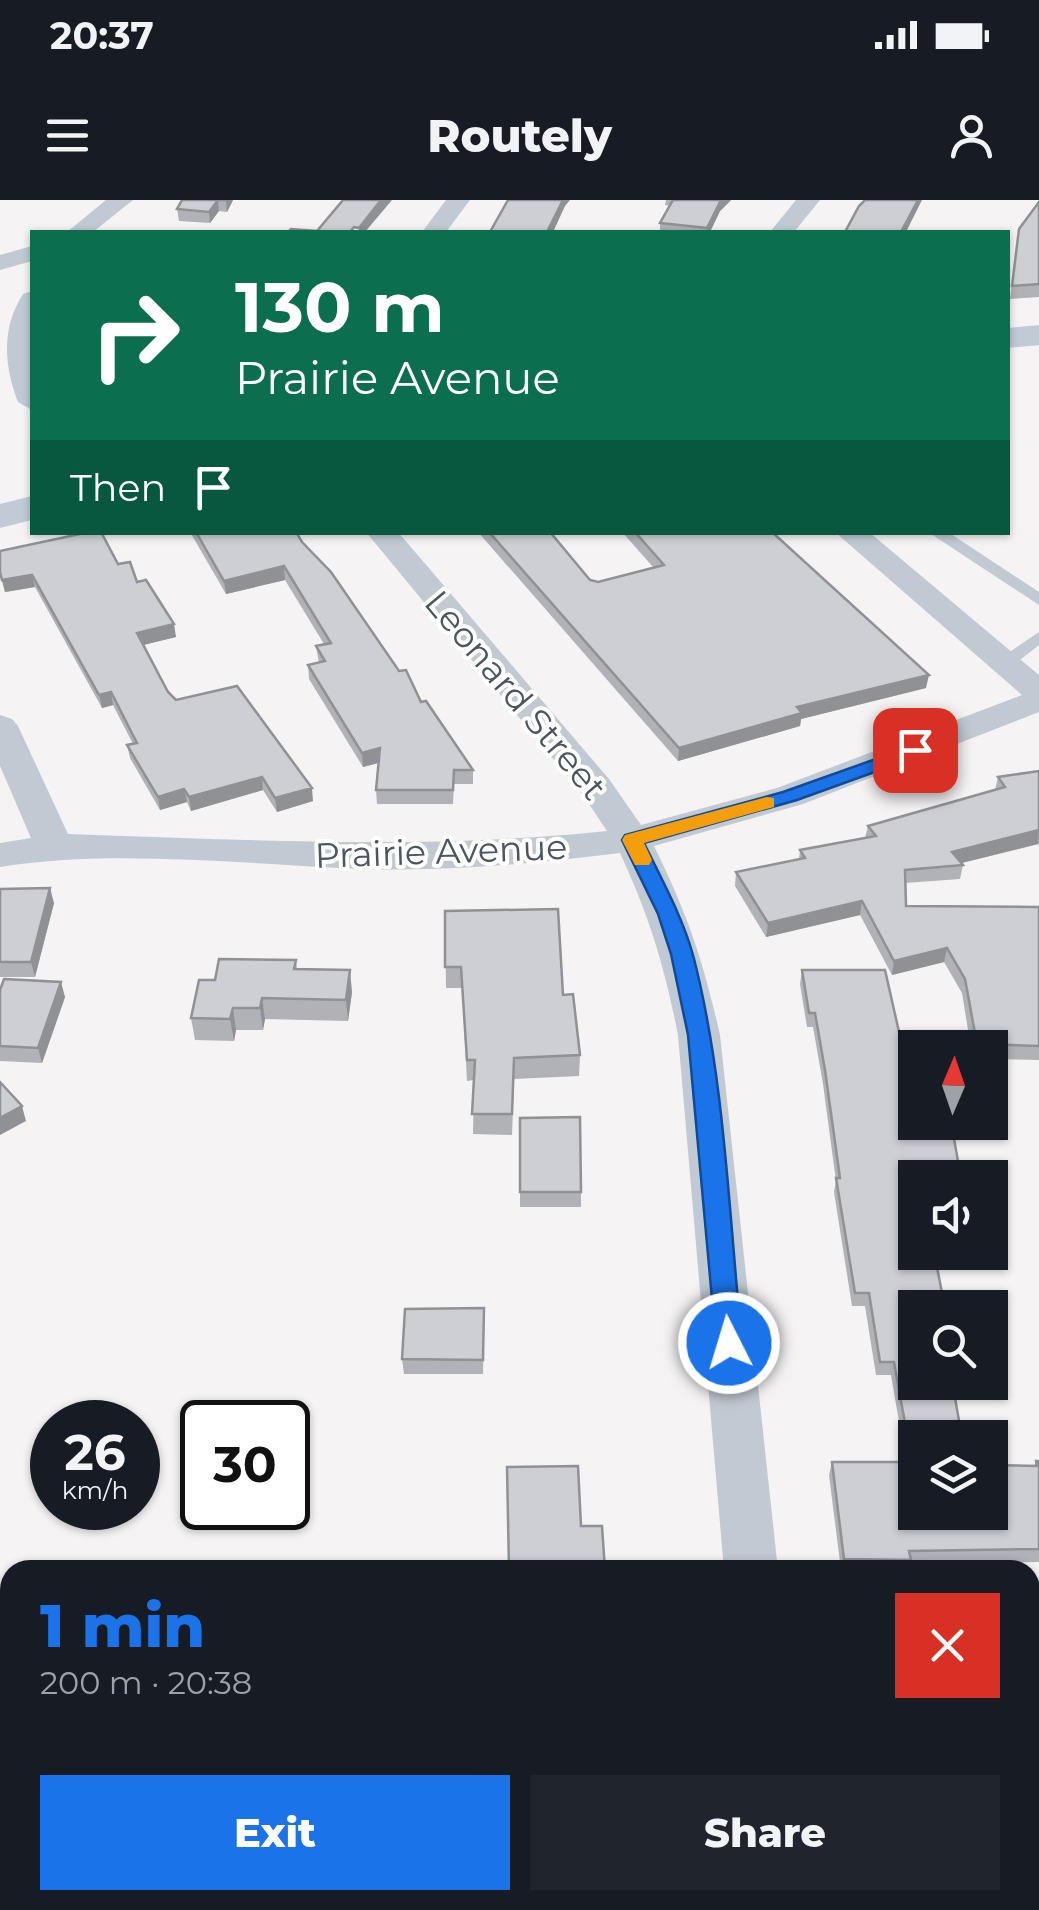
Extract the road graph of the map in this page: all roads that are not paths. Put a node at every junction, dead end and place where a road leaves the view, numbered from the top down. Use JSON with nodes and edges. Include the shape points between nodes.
{"nodes":[{"id":1,"x":121,"y":200,"type":"edge"},
{"id":2,"x":458,"y":200,"type":"edge"},
{"id":3,"x":808,"y":200,"type":"edge"},
{"id":4,"x":82,"y":230,"type":"edge"},
{"id":5,"x":436,"y":230,"type":"edge"},
{"id":6,"x":784,"y":230,"type":"edge"},
{"id":7,"x":30,"y":254,"type":"edge"},
{"id":8,"x":0,"y":263,"type":"edge"},
{"id":9,"x":30,"y":304,"type":"edge"},
{"id":10,"x":1039,"y":335,"type":"edge"},
{"id":11,"x":1010,"y":338,"type":"edge"},
{"id":12,"x":30,"y":395,"type":"edge"},
{"id":13,"x":30,"y":508,"type":"edge"},
{"id":14,"x":0,"y":516,"type":"edge"},
{"id":15,"x":384,"y":535,"type":"edge"},
{"id":16,"x":854,"y":535,"type":"edge"},
{"id":17,"x":941,"y":535,"type":"edge"},
{"id":18,"x":1039,"y":600,"type":"edge"},
{"id":19,"x":1039,"y":637,"type":"edge"},
{"id":20,"x":1004,"y":663,"type":"junction"},
{"id":21,"x":1039,"y":692,"type":"edge"},
{"id":22,"x":1039,"y":700,"type":"edge"},
{"id":23,"x":0,"y":726,"type":"edge"},
{"id":24,"x":632,"y":840,"type":"junction"},
{"id":25,"x":54,"y":846,"type":"junction"},
{"id":26,"x":0,"y":855,"type":"edge"},
{"id":27,"x":749,"y":1560,"type":"edge"}],
"edges":[{"from":1,"to":4,"type":"street"},
{"from":2,"to":5,"type":"street"},
{"from":3,"to":6,"type":"street"},
{"from":7,"to":8,"type":"street"},
{"from":9,"to":12,"type":"street","via":[[18,356]]},
{"from":10,"to":11,"type":"street"},
{"from":13,"to":14,"type":"street"},
{"from":15,"to":24,"type":"street","name":"Leonard Street","via":[[596,787]]},
{"from":16,"to":20,"type":"street"},
{"from":17,"to":18,"type":"lane"},
{"from":19,"to":20,"type":"lane"},
{"from":20,"to":21,"type":"street"},
{"from":22,"to":24,"type":"street","name":"Prairie Avenue","via":[[854,774]]},
{"from":23,"to":25,"type":"street"},
{"from":24,"to":25,"type":"street","name":"Prairie Avenue","via":[[374,857]]},
{"from":24,"to":27,"type":"street","name":"Leonard Street","via":[[682,954],[699,1035]]},
{"from":25,"to":26,"type":"street","name":"Prairie Avenue"}]}
